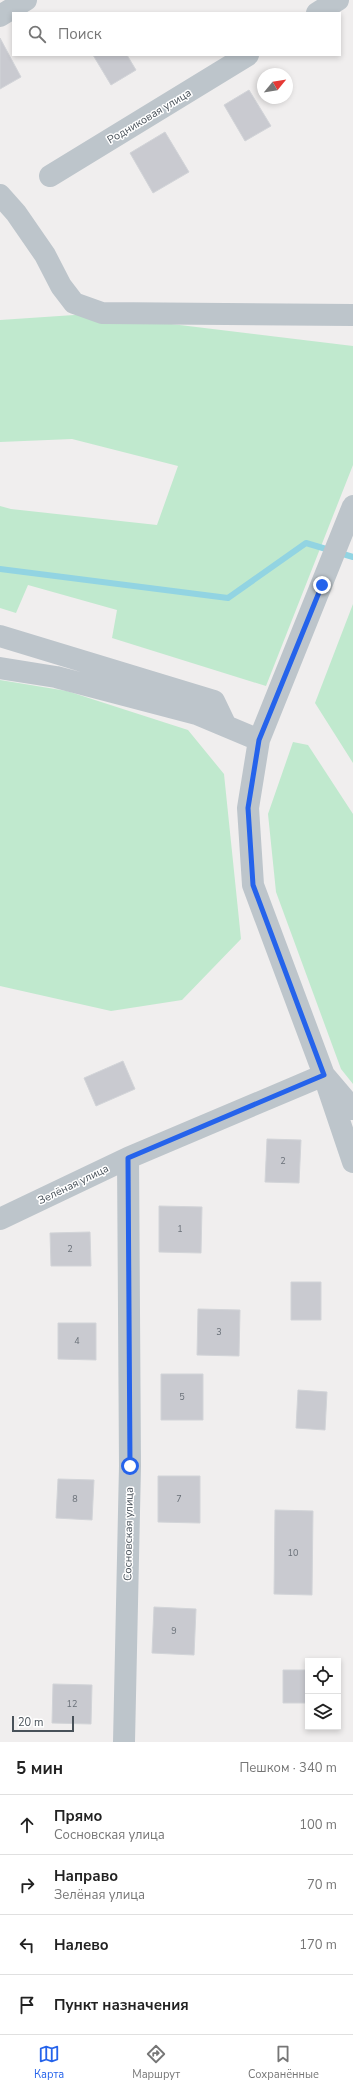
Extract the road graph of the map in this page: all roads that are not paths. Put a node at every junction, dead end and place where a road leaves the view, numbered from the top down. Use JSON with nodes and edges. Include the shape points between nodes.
{"nodes":[{"id":1,"x":26,"y":0,"type":"edge"},
{"id":2,"x":338,"y":0,"type":"edge"},
{"id":3,"x":319,"y":12,"type":"edge"},
{"id":4,"x":0,"y":16,"type":"edge"},
{"id":5,"x":246,"y":56,"type":"edge"},
{"id":6,"x":50,"y":176,"type":"dead end"},
{"id":7,"x":0,"y":196,"type":"edge"},
{"id":8,"x":353,"y":315,"type":"edge"},
{"id":9,"x":350,"y":513,"type":"edge"},
{"id":10,"x":0,"y":636,"type":"edge"},
{"id":11,"x":0,"y":668,"type":"edge"},
{"id":12,"x":226,"y":726,"type":"junction"},
{"id":13,"x":259,"y":740,"type":"junction"},
{"id":14,"x":324,"y":1075,"type":"junction"},
{"id":15,"x":353,"y":1109,"type":"edge"},
{"id":16,"x":128,"y":1158,"type":"junction"},
{"id":17,"x":353,"y":1162,"type":"edge"},
{"id":18,"x":0,"y":1219,"type":"edge"},
{"id":19,"x":124,"y":1742,"type":"edge"}],
"edges":[{"from":1,"to":4,"type":"street"},
{"from":2,"to":3,"type":"street"},
{"from":5,"to":6,"type":"street","name":"Родниковая улица"},
{"from":7,"to":8,"type":"street","via":[[16,213],[45,255],[61,286],[74,302],[102,313]]},
{"from":9,"to":13,"type":"street"},
{"from":10,"to":12,"type":"street","via":[[214,701]]},
{"from":11,"to":12,"type":"street","via":[[71,681],[197,714]]},
{"from":12,"to":13,"type":"street"},
{"from":13,"to":14,"type":"street","via":[[248,808],[253,885]]},
{"from":14,"to":15,"type":"street"},
{"from":14,"to":16,"type":"street","name":"Зелёная улица"},
{"from":14,"to":17,"type":"street"},
{"from":16,"to":18,"type":"street","name":"Зелёная улица"},
{"from":16,"to":19,"type":"street","name":"Сосновская улица","via":[[130,1466]]}]}
